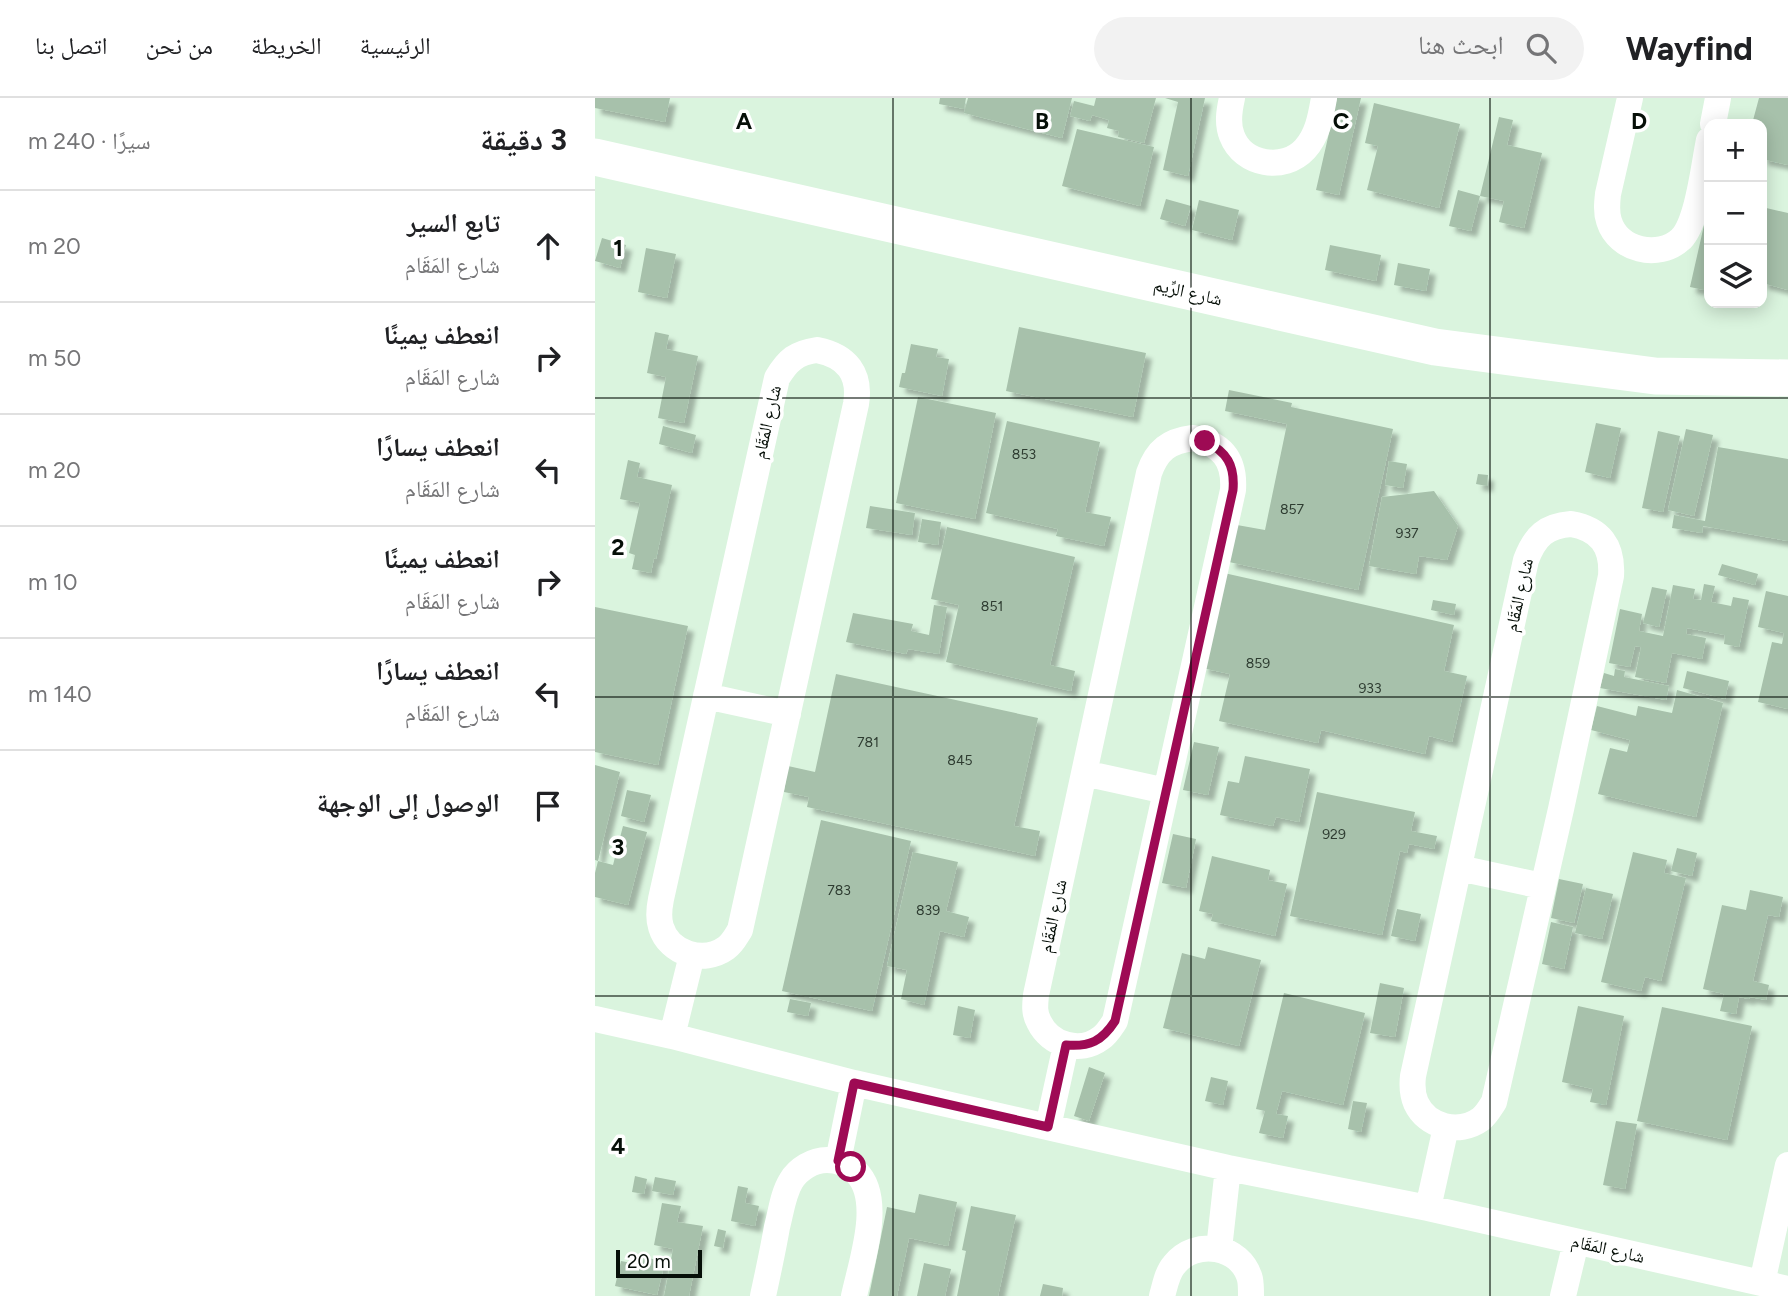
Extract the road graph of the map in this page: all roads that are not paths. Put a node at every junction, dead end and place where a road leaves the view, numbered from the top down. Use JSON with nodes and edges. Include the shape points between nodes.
{"nodes":[{"id":1,"x":1232,"y":98,"type":"edge"},
{"id":2,"x":1324,"y":98,"type":"edge"},
{"id":3,"x":1630,"y":98,"type":"edge"},
{"id":4,"x":1718,"y":98,"type":"edge"},
{"id":5,"x":1714,"y":119,"type":"edge"},
{"id":6,"x":595,"y":157,"type":"edge"},
{"id":7,"x":1704,"y":164,"type":"edge"},
{"id":8,"x":1788,"y":378,"type":"edge"},
{"id":9,"x":706,"y":696,"type":"junction"},
{"id":10,"x":788,"y":714,"type":"junction"},
{"id":11,"x":1084,"y":773,"type":"junction"},
{"id":12,"x":1166,"y":792,"type":"junction"},
{"id":13,"x":1459,"y":868,"type":"junction"},
{"id":14,"x":1542,"y":886,"type":"junction"},
{"id":15,"x":692,"y":955,"type":"junction"},
{"id":16,"x":595,"y":1019,"type":"edge"},
{"id":17,"x":672,"y":1036,"type":"junction"},
{"id":18,"x":1066,"y":1045,"type":"junction"},
{"id":19,"x":854,"y":1083,"type":"junction"},
{"id":20,"x":1048,"y":1127,"type":"junction"},
{"id":21,"x":1446,"y":1127,"type":"junction"},
{"id":22,"x":838,"y":1161,"type":"junction"},
{"id":23,"x":1788,"y":1165,"type":"edge"},
{"id":24,"x":1228,"y":1168,"type":"junction"},
{"id":25,"x":1428,"y":1208,"type":"junction"},
{"id":26,"x":1576,"y":1242,"type":"junction"},
{"id":27,"x":1219,"y":1249,"type":"junction"},
{"id":28,"x":1762,"y":1283,"type":"junction"},
{"id":29,"x":1788,"y":1289,"type":"edge"},
{"id":30,"x":763,"y":1296,"type":"edge"},
{"id":31,"x":854,"y":1296,"type":"edge"},
{"id":32,"x":1162,"y":1296,"type":"edge"},
{"id":33,"x":1251,"y":1296,"type":"edge"},
{"id":34,"x":1563,"y":1296,"type":"edge"}],
"edges":[{"from":1,"to":2,"type":"street","via":[[1232,138],[1240,150],[1266,163],[1295,158],[1306,148]]},
{"from":3,"to":7,"type":"street","via":[[1606,208],[1609,222],[1624,242],[1658,250],[1682,238],[1694,213]]},
{"from":4,"to":5,"type":"street"},
{"from":6,"to":8,"type":"street","name":"شارع الرِّيم","via":[[1435,347],[1655,376]]},
{"from":9,"to":10,"type":"street"},
{"from":9,"to":10,"type":"street","name":"شارع المَقَام","via":[[777,378],[784,366],[804,352],[830,353],[850,368],[858,391]]},
{"from":9,"to":15,"type":"street","name":"شارع المَقَام","via":[[659,914],[668,941]]},
{"from":10,"to":15,"type":"street","name":"شارع المَقَام","via":[[740,930],[715,954]]},
{"from":11,"to":12,"type":"street"},
{"from":11,"to":12,"type":"street","name":"شارع المَقَام","via":[[1149,473],[1170,444],[1193,438],[1216,446],[1234,477]]},
{"from":11,"to":18,"type":"street","name":"شارع المَقَام","via":[[1035,1008],[1045,1032]]},
{"from":12,"to":18,"type":"street","name":"شارع المَقَام","via":[[1115,1021],[1090,1044]]},
{"from":13,"to":14,"type":"street"},
{"from":13,"to":14,"type":"street","name":"شارع المَقَام","via":[[1531,548],[1547,530],[1559,525],[1583,526],[1609,551],[1611,576]]},
{"from":13,"to":21,"type":"street","name":"شارع المَقَام","via":[[1412,1090],[1423,1114]]},
{"from":14,"to":21,"type":"street","name":"شارع المَقَام","via":[[1494,1102],[1480,1120]]},
{"from":15,"to":17,"type":"street"},
{"from":16,"to":17,"type":"street","name":"شارع المَقَام"},
{"from":17,"to":19,"type":"street","name":"شارع المَقَام"},
{"from":18,"to":20,"type":"street"},
{"from":19,"to":20,"type":"street","name":"شارع المَقَام"},
{"from":19,"to":22,"type":"street"},
{"from":20,"to":24,"type":"street","name":"شارع المَقَام"},
{"from":21,"to":25,"type":"street"},
{"from":22,"to":30,"type":"street","via":[[811,1163],[791,1181]]},
{"from":22,"to":31,"type":"street","via":[[862,1177],[870,1204]]},
{"from":23,"to":28,"type":"street"},
{"from":24,"to":25,"type":"street","name":"شارع المَقَام"},
{"from":24,"to":27,"type":"street"},
{"from":25,"to":26,"type":"street","name":"شارع المَقَام"},
{"from":26,"to":28,"type":"street","name":"شارع المَقَام"},
{"from":26,"to":34,"type":"street"},
{"from":27,"to":32,"type":"street","via":[[1192,1251],[1181,1258],[1171,1268]]},
{"from":27,"to":33,"type":"street","via":[[1243,1265],[1250,1278]]},
{"from":28,"to":29,"type":"street","name":"شارع المَقَام"}]}
